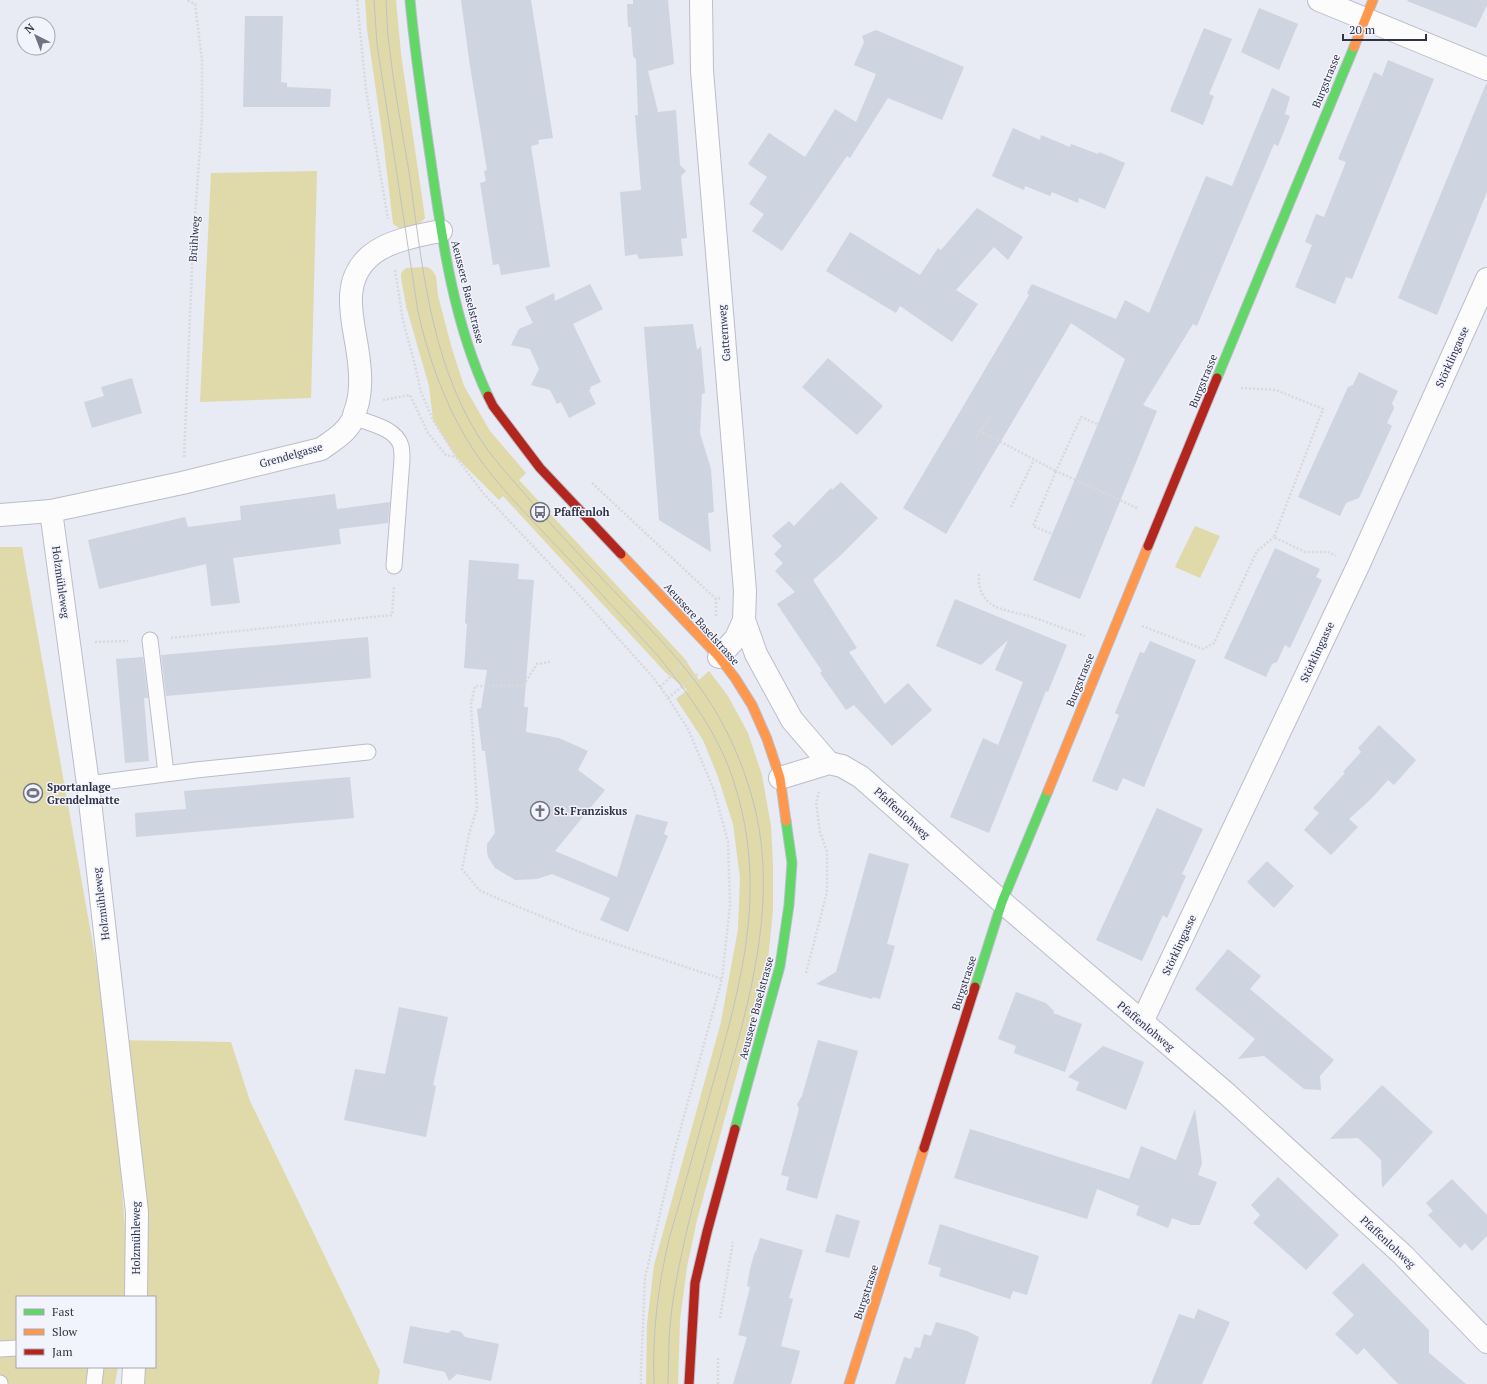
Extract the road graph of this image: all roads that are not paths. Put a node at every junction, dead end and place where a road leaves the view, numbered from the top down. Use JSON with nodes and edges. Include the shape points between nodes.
{"nodes":[{"id":1,"x":410,"y":0,"type":"edge"},
{"id":2,"x":701,"y":0,"type":"edge"},
{"id":3,"x":1318,"y":0,"type":"edge"},
{"id":4,"x":1369,"y":10,"type":"edge"},
{"id":5,"x":1487,"y":69,"type":"edge"},
{"id":6,"x":441,"y":231,"type":"junction"},
{"id":7,"x":1487,"y":279,"type":"edge"},
{"id":8,"x":355,"y":411,"type":"junction"},
{"id":9,"x":52,"y":511,"type":"junction"},
{"id":10,"x":0,"y":515,"type":"edge"},
{"id":11,"x":394,"y":566,"type":"dead end"},
{"id":12,"x":744,"y":620,"type":"junction"},
{"id":13,"x":150,"y":640,"type":"road end"},
{"id":14,"x":719,"y":657,"type":"junction"},
{"id":15,"x":368,"y":752,"type":"dead end"},
{"id":16,"x":829,"y":763,"type":"junction"},
{"id":17,"x":166,"y":773,"type":"junction"},
{"id":18,"x":780,"y":778,"type":"junction"},
{"id":19,"x":88,"y":784,"type":"junction"},
{"id":20,"x":1002,"y":902,"type":"junction"},
{"id":21,"x":1142,"y":1022,"type":"junction"},
{"id":22,"x":133,"y":1295,"type":"edge"},
{"id":23,"x":1487,"y":1342,"type":"edge"},
{"id":24,"x":16,"y":1348,"type":"edge"},
{"id":25,"x":0,"y":1350,"type":"edge"},
{"id":26,"x":96,"y":1368,"type":"edge"},
{"id":27,"x":134,"y":1368,"type":"edge"},
{"id":28,"x":94,"y":1384,"type":"edge"},
{"id":29,"x":133,"y":1384,"type":"edge"},
{"id":30,"x":689,"y":1384,"type":"edge"},
{"id":31,"x":849,"y":1384,"type":"edge"}],
"edges":[{"from":1,"to":6,"type":"main road","name":"Aeussere Baselstrasse","via":[[414,48]]},
{"from":2,"to":12,"type":"street","name":"Gatternweg","via":[[702,70],[745,591]]},
{"from":3,"to":4,"type":"street"},
{"from":4,"to":5,"type":"street"},
{"from":4,"to":20,"type":"main road","name":"Burgstrasse"},
{"from":6,"to":8,"type":"street","name":"Grendelgasse","via":[[392,244],[370,256],[355,277],[350,308],[360,362],[360,396]]},
{"from":6,"to":14,"type":"main road","name":"Aeussere Baselstrasse","via":[[462,325],[478,374],[494,406],[540,468]]},
{"from":7,"to":21,"type":"street","name":"Störklingasse","via":[[1358,566]]},
{"from":8,"to":9,"type":"street","name":"Grendelgasse","via":[[352,421],[338,438],[321,449]]},
{"from":8,"to":11,"type":"lane","via":[[395,436],[401,446]]},
{"from":9,"to":10,"type":"street","name":"Grendelgasse"},
{"from":9,"to":19,"type":"street","name":"Holzmühleweg"},
{"from":12,"to":14,"type":"street","name":"Gatternweg","via":[[736,638]]},
{"from":12,"to":16,"type":"street","via":[[756,654],[792,720]]},
{"from":13,"to":17,"type":"lane"},
{"from":14,"to":18,"type":"main road","name":"Aeussere Baselstrasse","via":[[752,705]]},
{"from":15,"to":17,"type":"lane"},
{"from":16,"to":18,"type":"street"},
{"from":16,"to":20,"type":"street","name":"Pfaffenlohweg","via":[[842,766],[861,777]]},
{"from":17,"to":19,"type":"lane"},
{"from":18,"to":30,"type":"main road","name":"Aeussere Baselstrasse","via":[[792,863],[780,966],[695,1283]]},
{"from":19,"to":22,"type":"street","name":"Holzmühleweg","via":[[137,1212]]},
{"from":20,"to":21,"type":"street","name":"Pfaffenlohweg"},
{"from":20,"to":31,"type":"main road","name":"Burgstrasse"},
{"from":21,"to":23,"type":"street","name":"Pfaffenlohweg","via":[[1227,1094],[1397,1249]]},
{"from":24,"to":25,"type":"lane"},
{"from":26,"to":28,"type":"lane"},
{"from":27,"to":29,"type":"street"}]}
